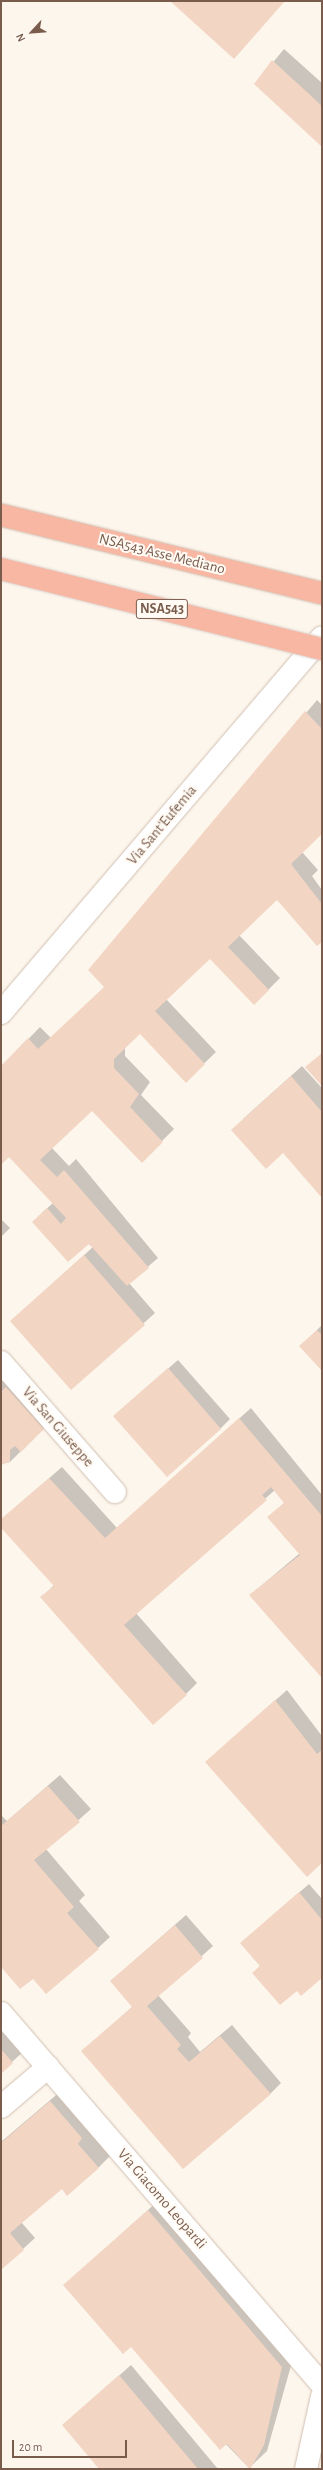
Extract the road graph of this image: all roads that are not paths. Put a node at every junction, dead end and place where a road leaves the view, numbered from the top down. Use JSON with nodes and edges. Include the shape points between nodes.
{"nodes":[{"id":1,"x":1,"y":515,"type":"edge"},
{"id":2,"x":1,"y":569,"type":"edge"},
{"id":3,"x":322,"y":593,"type":"edge"},
{"id":4,"x":322,"y":637,"type":"edge"},
{"id":5,"x":322,"y":649,"type":"edge"},
{"id":6,"x":1,"y":1013,"type":"edge"},
{"id":7,"x":1,"y":1362,"type":"edge"},
{"id":8,"x":115,"y":1492,"type":"dead end"},
{"id":9,"x":1,"y":2013,"type":"edge"},
{"id":10,"x":48,"y":2066,"type":"junction"},
{"id":11,"x":1,"y":2106,"type":"edge"},
{"id":12,"x":322,"y":2385,"type":"edge"},
{"id":13,"x":322,"y":2396,"type":"edge"},
{"id":14,"x":306,"y":2469,"type":"edge"}],
"edges":[{"from":1,"to":3,"type":"highway","name":"NSA543 Asse Mediano"},
{"from":2,"to":5,"type":"highway","number":"NSA543","bridge":true},
{"from":4,"to":6,"type":"street","name":"Via Sant'Eufemia"},
{"from":7,"to":8,"type":"street","name":"Via San Giuseppe"},
{"from":9,"to":10,"type":"street","name":"Via Giacomo Leopardi"},
{"from":10,"to":11,"type":"street"},
{"from":10,"to":12,"type":"street","name":"Via Giacomo Leopardi"},
{"from":13,"to":14,"type":"street"}]}
